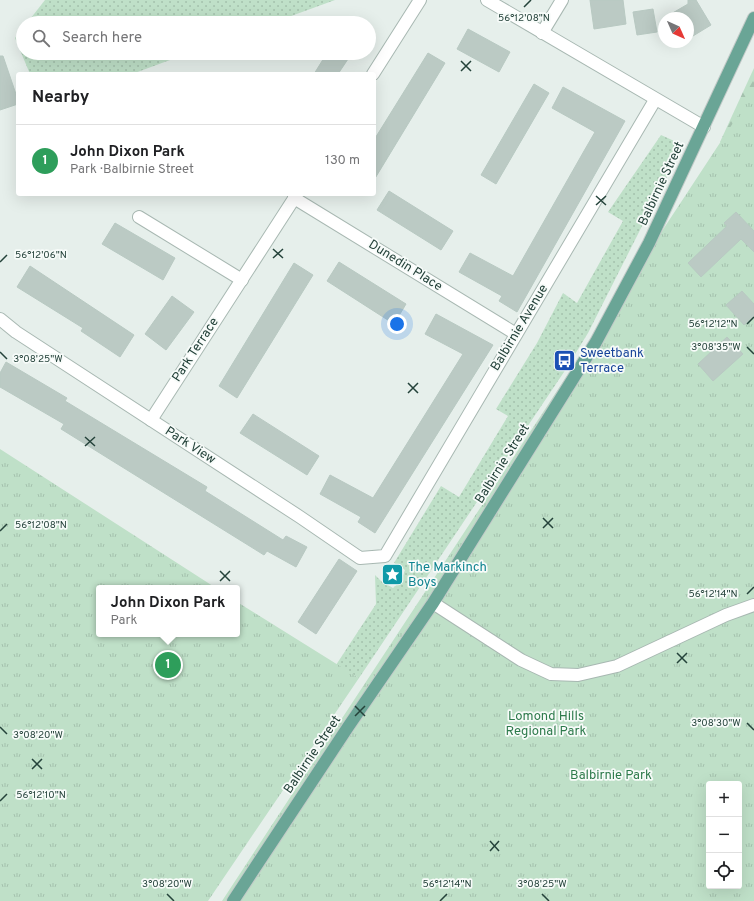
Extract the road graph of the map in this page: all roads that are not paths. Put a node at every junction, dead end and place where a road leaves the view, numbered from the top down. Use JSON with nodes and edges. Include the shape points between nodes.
{"nodes":[{"id":1,"x":420,"y":0,"type":"edge"},
{"id":2,"x":487,"y":0,"type":"edge"},
{"id":3,"x":562,"y":0,"type":"edge"},
{"id":4,"x":754,"y":18,"type":"edge"},
{"id":5,"x":542,"y":33,"type":"junction"},
{"id":6,"x":374,"y":72,"type":"edge"},
{"id":7,"x":656,"y":100,"type":"junction"},
{"id":8,"x":704,"y":127,"type":"junction"},
{"id":9,"x":296,"y":196,"type":"edge"},
{"id":10,"x":139,"y":217,"type":"dead end"},
{"id":11,"x":242,"y":280,"type":"junction"},
{"id":12,"x":0,"y":319,"type":"edge"},
{"id":13,"x":516,"y":334,"type":"junction"},
{"id":14,"x":151,"y":420,"type":"junction"},
{"id":15,"x":385,"y":556,"type":"joint"},
{"id":16,"x":433,"y":603,"type":"junction"},
{"id":17,"x":754,"y":605,"type":"edge"},
{"id":18,"x":233,"y":901,"type":"edge"}],
"edges":[{"from":1,"to":6,"type":"street"},
{"from":2,"to":5,"type":"street"},
{"from":3,"to":5,"type":"street"},
{"from":4,"to":8,"type":"main road","name":"Balbirnie Street"},
{"from":5,"to":7,"type":"street"},
{"from":7,"to":8,"type":"street"},
{"from":7,"to":13,"type":"street","name":"Balbirnie Avenue"},
{"from":8,"to":16,"type":"main road","name":"Balbirnie Street","via":[[649,243],[596,342]]},
{"from":9,"to":11,"type":"street","name":"Park Terrace"},
{"from":9,"to":13,"type":"street","name":"Dunedin Place"},
{"from":10,"to":11,"type":"street"},
{"from":11,"to":14,"type":"street","name":"Park Terrace"},
{"from":12,"to":14,"type":"street","name":"Park View"},
{"from":13,"to":15,"type":"street","name":"Balbirnie Avenue"},
{"from":14,"to":15,"type":"street","name":"Park View","via":[[360,558]]},
{"from":16,"to":17,"type":"street","via":[[520,660],[551,674],[578,675],[618,666],[726,615]]},
{"from":16,"to":18,"type":"main road","name":"Balbirnie Street"}]}
